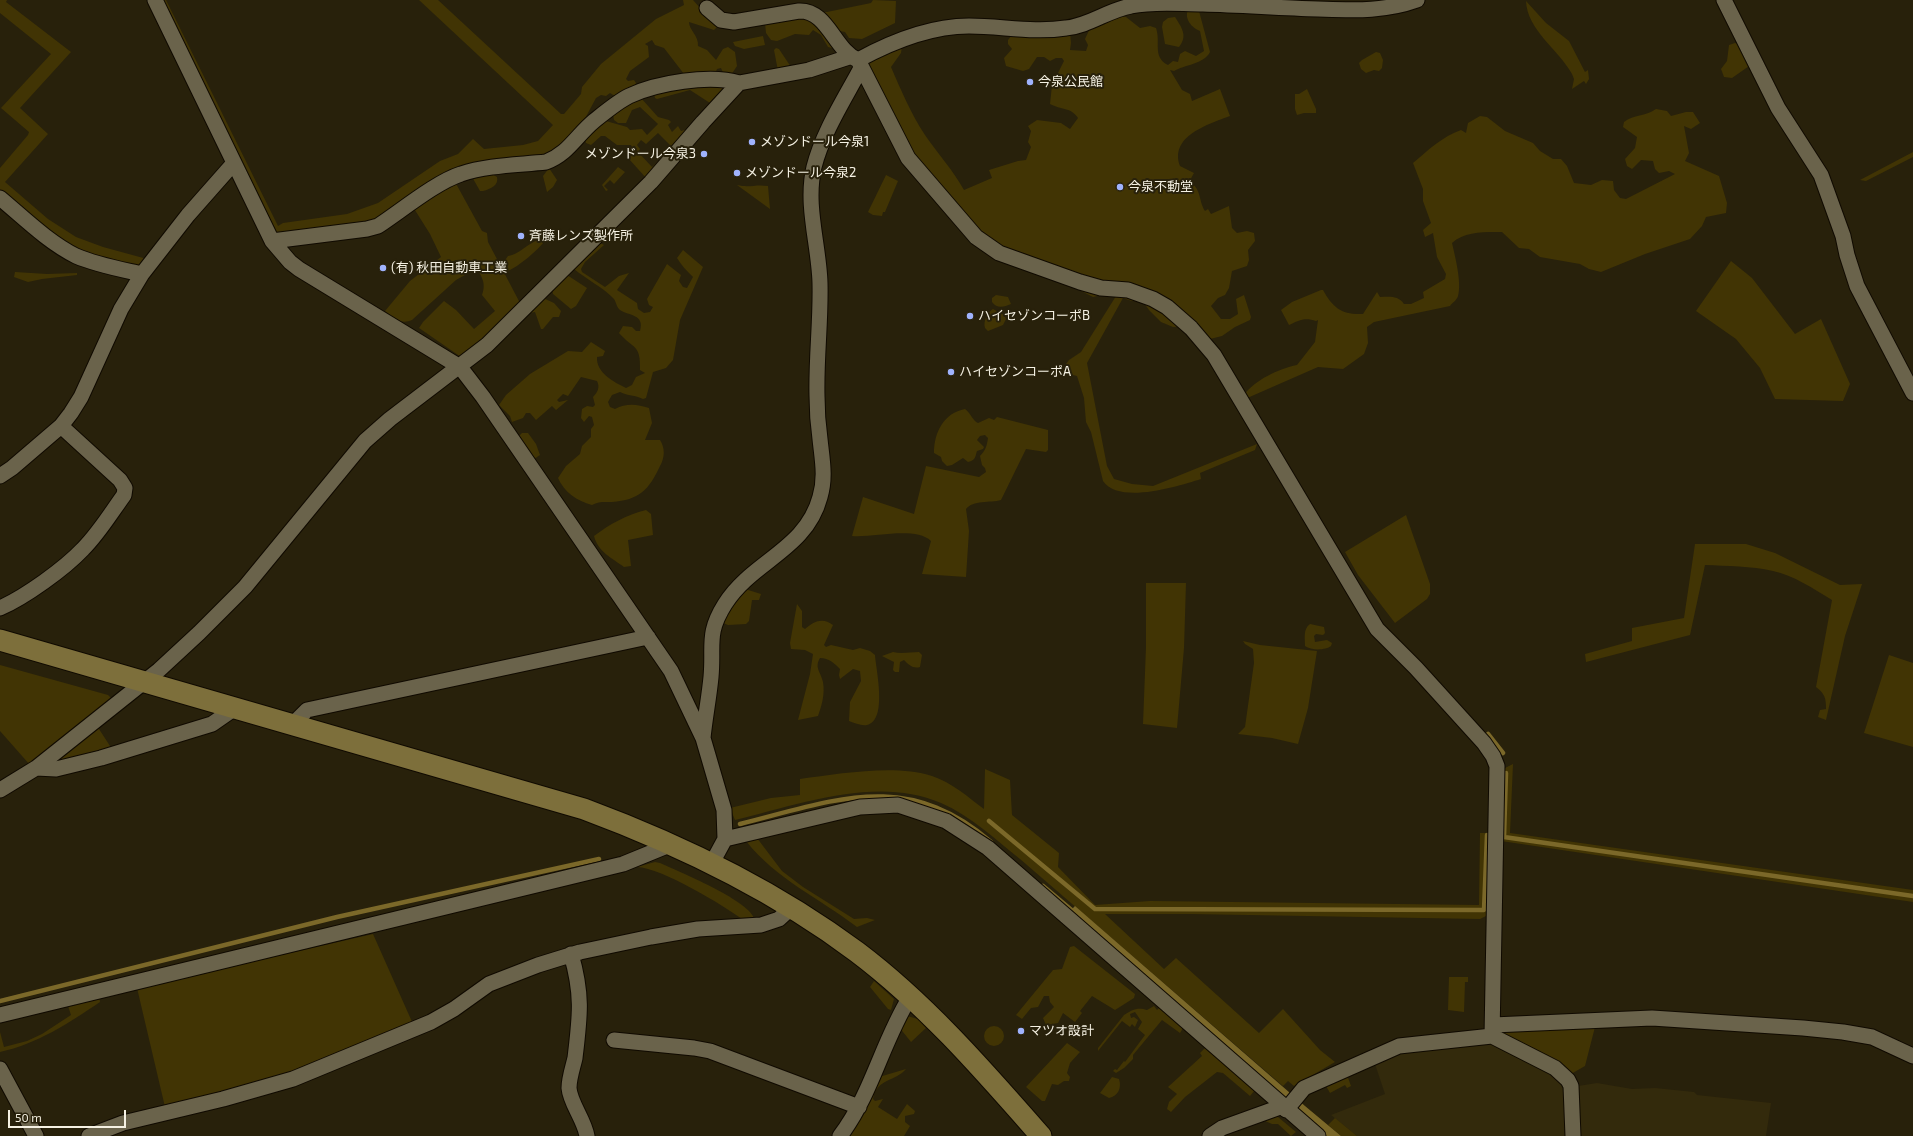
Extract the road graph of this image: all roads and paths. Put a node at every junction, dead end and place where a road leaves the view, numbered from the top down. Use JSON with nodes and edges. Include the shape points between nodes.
{"nodes":[{"id":1,"x":155,"y":0,"type":"edge"},
{"id":2,"x":1416,"y":0,"type":"edge"},
{"id":3,"x":1724,"y":0,"type":"edge"},
{"id":4,"x":1204,"y":2,"type":"edge"},
{"id":5,"x":707,"y":8,"type":"dead end"},
{"id":6,"x":856,"y":62,"type":"junction"},
{"id":7,"x":739,"y":83,"type":"junction"},
{"id":8,"x":233,"y":164,"type":"junction"},
{"id":9,"x":0,"y":198,"type":"edge"},
{"id":10,"x":272,"y":241,"type":"junction"},
{"id":11,"x":142,"y":274,"type":"junction"},
{"id":12,"x":460,"y":367,"type":"junction"},
{"id":13,"x":1913,"y":393,"type":"edge"},
{"id":14,"x":61,"y":426,"type":"junction"},
{"id":15,"x":0,"y":476,"type":"edge"},
{"id":16,"x":0,"y":608,"type":"edge"},
{"id":17,"x":648,"y":637,"type":"junction"},
{"id":18,"x":0,"y":640,"type":"edge"},
{"id":19,"x":143,"y":681,"type":"junction"},
{"id":20,"x":235,"y":708,"type":"junction"},
{"id":21,"x":292,"y":725,"type":"junction"},
{"id":22,"x":703,"y":738,"type":"junction"},
{"id":23,"x":36,"y":768,"type":"junction"},
{"id":24,"x":0,"y":790,"type":"edge"},
{"id":25,"x":725,"y":839,"type":"junction"},
{"id":26,"x":672,"y":844,"type":"junction"},
{"id":27,"x":712,"y":863,"type":"junction"},
{"id":28,"x":791,"y":908,"type":"junction"},
{"id":29,"x":571,"y":954,"type":"junction"},
{"id":30,"x":910,"y":997,"type":"junction"},
{"id":31,"x":0,"y":1015,"type":"edge"},
{"id":32,"x":1492,"y":1030,"type":"junction"},
{"id":33,"x":614,"y":1040,"type":"dead end"},
{"id":34,"x":1913,"y":1056,"type":"edge"},
{"id":35,"x":0,"y":1069,"type":"edge"},
{"id":36,"x":860,"y":1107,"type":"junction"},
{"id":37,"x":1285,"y":1108,"type":"junction"},
{"id":38,"x":36,"y":1136,"type":"edge"},
{"id":39,"x":89,"y":1136,"type":"edge"},
{"id":40,"x":587,"y":1136,"type":"edge"},
{"id":41,"x":840,"y":1136,"type":"edge"},
{"id":42,"x":1041,"y":1136,"type":"edge"},
{"id":43,"x":1210,"y":1136,"type":"edge"},
{"id":44,"x":1318,"y":1136,"type":"edge"},
{"id":45,"x":1573,"y":1136,"type":"edge"}],
"edges":[{"from":1,"to":8,"type":"street"},
{"from":2,"to":4,"type":"street","via":[[1399,6],[1361,10]]},
{"from":3,"to":13,"type":"street","via":[[1778,108],[1821,175],[1843,236],[1857,286]]},
{"from":4,"to":6,"type":"street","via":[[1132,5],[1109,12],[1082,25],[1061,29],[1037,31],[969,26],[928,32],[879,48]]},
{"from":5,"to":6,"type":"street","via":[[722,20],[734,22],[808,11],[830,30]]},
{"from":6,"to":7,"type":"street"},
{"from":6,"to":22,"type":"street","via":[[819,152],[812,186],[812,212],[820,280],[820,343],[816,377],[824,485],[816,510],[798,537],[740,585],[719,615],[710,640],[711,675]]},
{"from":6,"to":32,"type":"street","via":[[908,158],[976,238],[999,253],[1080,282],[1141,294],[1167,308],[1201,338],[1218,362],[1362,608],[1377,629],[1416,668],[1494,756],[1497,766]]},
{"from":7,"to":10,"type":"street","via":[[728,80],[694,80],[642,90],[627,97],[594,121],[565,153],[557,158],[546,162],[460,174],[443,182],[378,226]]},
{"from":7,"to":12,"type":"street","via":[[651,182],[487,345]]},
{"from":8,"to":10,"type":"street"},
{"from":8,"to":11,"type":"street"},
{"from":9,"to":11,"type":"street","via":[[54,242],[76,256]]},
{"from":10,"to":12,"type":"street","via":[[299,269]]},
{"from":11,"to":14,"type":"street","via":[[121,309],[81,397]]},
{"from":12,"to":17,"type":"street","via":[[484,397]]},
{"from":12,"to":19,"type":"street","via":[[390,418],[366,441],[245,587],[159,670]]},
{"from":14,"to":15,"type":"street"},
{"from":14,"to":16,"type":"street","via":[[120,480],[125,488],[124,495],[83,549],[26,593]]},
{"from":17,"to":21,"type":"street","via":[[307,710]]},
{"from":17,"to":22,"type":"street","via":[[671,672]]},
{"from":18,"to":19,"type":"street"},
{"from":19,"to":20,"type":"street"},
{"from":19,"to":23,"type":"street"},
{"from":20,"to":21,"type":"street"},
{"from":20,"to":23,"type":"street","via":[[212,724],[101,758],[56,770]]},
{"from":21,"to":26,"type":"street","via":[[584,809]]},
{"from":22,"to":25,"type":"street","via":[[724,810]]},
{"from":23,"to":24,"type":"street"},
{"from":25,"to":27,"type":"street"},
{"from":25,"to":37,"type":"street","via":[[860,808],[898,805],[946,821],[988,848]]},
{"from":26,"to":27,"type":"street"},
{"from":26,"to":31,"type":"street","via":[[616,866]]},
{"from":27,"to":28,"type":"street"},
{"from":28,"to":29,"type":"street","via":[[779,919],[761,925],[698,929]]},
{"from":28,"to":30,"type":"street","via":[[857,953]]},
{"from":29,"to":39,"type":"street","via":[[506,976],[489,984],[436,1019],[293,1079],[223,1100],[123,1123]]},
{"from":29,"to":40,"type":"street","via":[[580,994],[580,1014],[569,1086],[570,1096],[585,1124]]},
{"from":30,"to":36,"type":"street","via":[[892,1027]]},
{"from":30,"to":42,"type":"street","via":[[957,1042]]},
{"from":32,"to":34,"type":"street","via":[[1652,1018],[1844,1032],[1872,1037]]},
{"from":32,"to":37,"type":"street","via":[[1398,1046],[1304,1088]]},
{"from":32,"to":45,"type":"street","via":[[1555,1068],[1568,1080],[1571,1086]]},
{"from":33,"to":36,"type":"street","via":[[710,1051]]},
{"from":35,"to":38,"type":"street"},
{"from":36,"to":41,"type":"street"},
{"from":37,"to":43,"type":"street","via":[[1222,1128]]},
{"from":37,"to":44,"type":"street"}]}
